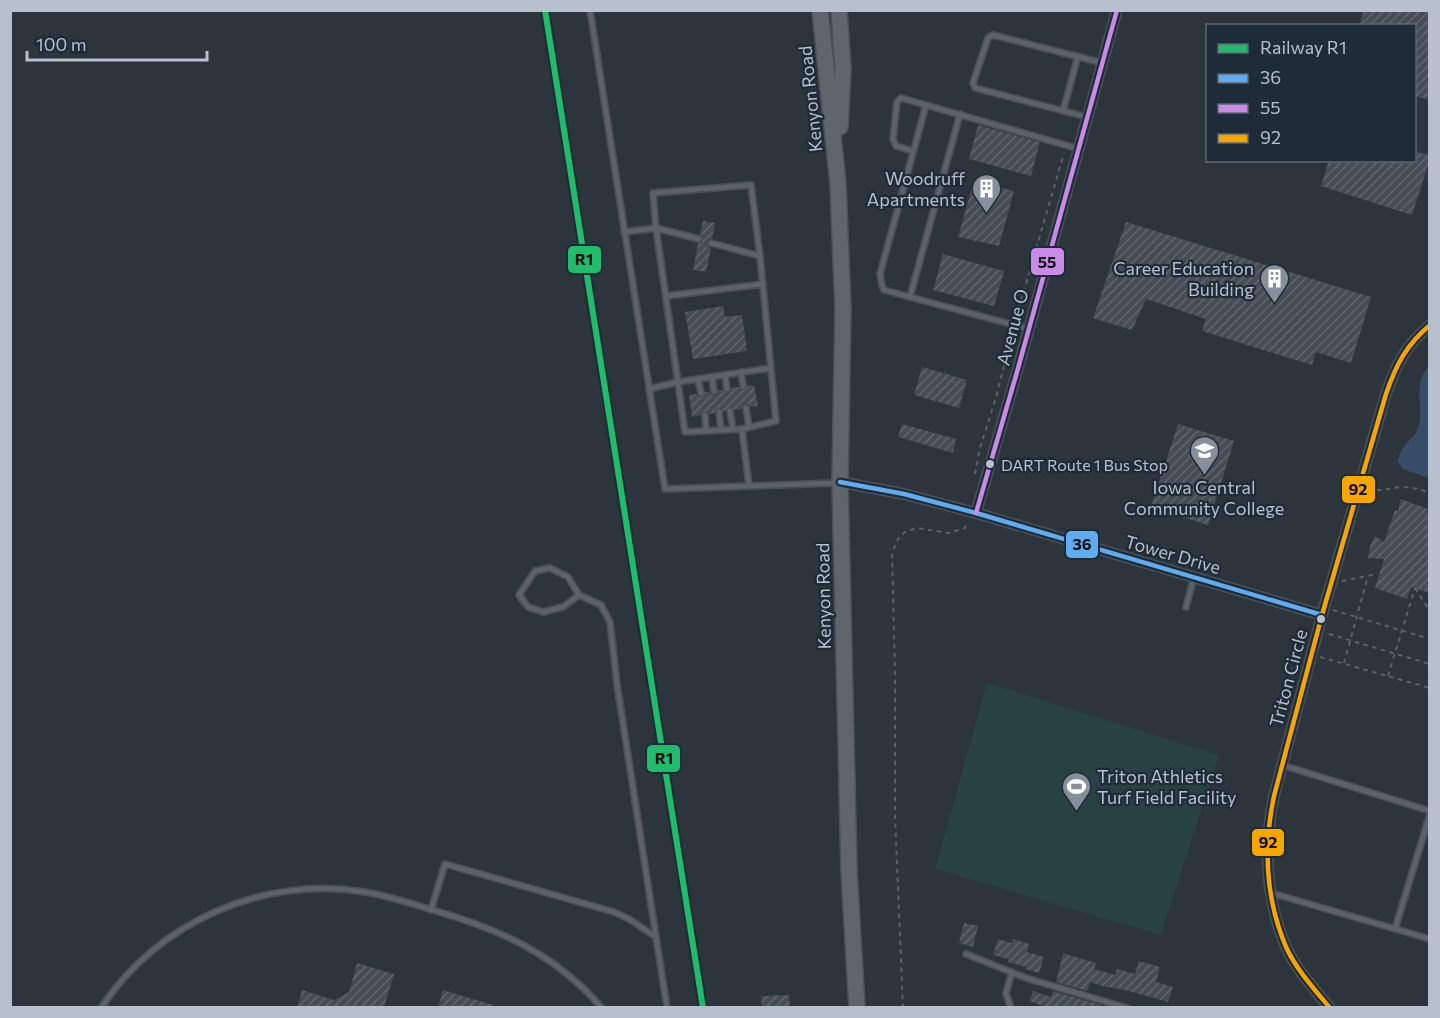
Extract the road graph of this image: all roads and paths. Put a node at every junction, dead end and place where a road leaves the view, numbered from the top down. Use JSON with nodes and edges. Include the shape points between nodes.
{"nodes":[{"id":1,"x":590,"y":10,"type":"edge"},
{"id":2,"x":820,"y":10,"type":"edge"},
{"id":3,"x":839,"y":10,"type":"edge"},
{"id":4,"x":1117,"y":10,"type":"edge"},
{"id":5,"x":1078,"y":56,"type":"junction"},
{"id":6,"x":1103,"y":63,"type":"junction"},
{"id":7,"x":926,"y":105,"type":"junction"},
{"id":8,"x":1063,"y":111,"type":"junction"},
{"id":9,"x":960,"y":114,"type":"junction"},
{"id":10,"x":1088,"y":117,"type":"junction"},
{"id":11,"x":1066,"y":145,"type":"junction"},
{"id":12,"x":1079,"y":149,"type":"junction"},
{"id":13,"x":913,"y":150,"type":"junction"},
{"id":14,"x":838,"y":184,"type":"junction"},
{"id":15,"x":656,"y":228,"type":"junction"},
{"id":16,"x":624,"y":232,"type":"junction"},
{"id":17,"x":699,"y":240,"type":"dead end"},
{"id":18,"x":711,"y":243,"type":"dead end"},
{"id":19,"x":760,"y":256,"type":"junction"},
{"id":20,"x":763,"y":284,"type":"junction"},
{"id":21,"x":666,"y":296,"type":"junction"},
{"id":22,"x":910,"y":297,"type":"junction"},
{"id":23,"x":1430,"y":325,"type":"edge"},
{"id":24,"x":1014,"y":326,"type":"junction"},
{"id":25,"x":1029,"y":329,"type":"junction"},
{"id":26,"x":771,"y":368,"type":"junction"},
{"id":27,"x":741,"y":372,"type":"junction"},
{"id":28,"x":725,"y":375,"type":"junction"},
{"id":29,"x":712,"y":377,"type":"junction"},
{"id":30,"x":698,"y":379,"type":"junction"},
{"id":31,"x":678,"y":382,"type":"junction"},
{"id":32,"x":743,"y":386,"type":"dead end"},
{"id":33,"x":649,"y":389,"type":"junction"},
{"id":34,"x":727,"y":389,"type":"dead end"},
{"id":35,"x":714,"y":391,"type":"dead end"},
{"id":36,"x":701,"y":393,"type":"dead end"},
{"id":37,"x":747,"y":408,"type":"dead end"},
{"id":38,"x":730,"y":411,"type":"dead end"},
{"id":39,"x":719,"y":412,"type":"dead end"},
{"id":40,"x":705,"y":415,"type":"dead end"},
{"id":41,"x":749,"y":427,"type":"junction"},
{"id":42,"x":733,"y":429,"type":"junction"},
{"id":43,"x":742,"y":429,"type":"junction"},
{"id":44,"x":721,"y":430,"type":"junction"},
{"id":45,"x":706,"y":431,"type":"junction"},
{"id":46,"x":975,"y":478,"type":"dead end"},
{"id":47,"x":840,"y":482,"type":"junction"},
{"id":48,"x":749,"y":486,"type":"junction"},
{"id":49,"x":1359,"y":487,"type":"junction"},
{"id":50,"x":1430,"y":493,"type":"edge"},
{"id":51,"x":972,"y":512,"type":"junction"},
{"id":52,"x":1377,"y":574,"type":"dead end"},
{"id":53,"x":1368,"y":576,"type":"junction"},
{"id":54,"x":1194,"y":578,"type":"junction"},
{"id":55,"x":1332,"y":583,"type":"junction"},
{"id":56,"x":579,"y":595,"type":"junction"},
{"id":57,"x":1186,"y":607,"type":"dead end"},
{"id":58,"x":1323,"y":611,"type":"junction"},
{"id":59,"x":1430,"y":611,"type":"edge"},
{"id":60,"x":1356,"y":617,"type":"junction"},
{"id":61,"x":1318,"y":631,"type":"junction"},
{"id":62,"x":1402,"y":631,"type":"junction"},
{"id":63,"x":1430,"y":639,"type":"edge"},
{"id":64,"x":1350,"y":640,"type":"junction"},
{"id":65,"x":1312,"y":654,"type":"junction"},
{"id":66,"x":1394,"y":654,"type":"junction"},
{"id":67,"x":1344,"y":663,"type":"junction"},
{"id":68,"x":1430,"y":664,"type":"edge"},
{"id":69,"x":1388,"y":676,"type":"junction"},
{"id":70,"x":1430,"y":688,"type":"edge"},
{"id":71,"x":1282,"y":765,"type":"junction"},
{"id":72,"x":1430,"y":812,"type":"edge"},
{"id":73,"x":1271,"y":893,"type":"junction"},
{"id":74,"x":431,"y":910,"type":"junction"},
{"id":75,"x":1395,"y":929,"type":"junction"},
{"id":76,"x":656,"y":937,"type":"junction"},
{"id":77,"x":1430,"y":939,"type":"edge"},
{"id":78,"x":966,"y":954,"type":"dead end"},
{"id":79,"x":1012,"y":972,"type":"junction"},
{"id":80,"x":101,"y":1008,"type":"edge"},
{"id":81,"x":602,"y":1008,"type":"edge"},
{"id":82,"x":667,"y":1008,"type":"edge"},
{"id":83,"x":857,"y":1008,"type":"edge"},
{"id":84,"x":903,"y":1008,"type":"edge"},
{"id":85,"x":1011,"y":1008,"type":"edge"},
{"id":86,"x":1126,"y":1008,"type":"edge"},
{"id":87,"x":1330,"y":1008,"type":"edge"}],
"edges":[{"from":1,"to":16,"type":"lane"},
{"from":2,"to":14,"type":"main road","name":"Kenyon Road"},
{"from":3,"to":14,"type":"main road","name":"Kenyon Road","via":[[843,68]]},
{"from":4,"to":6,"type":"street","name":"Avenue O"},
{"from":5,"to":6,"type":"lane"},
{"from":5,"to":8,"type":"lane"},
{"from":5,"to":8,"type":"lane","via":[[993,34],[988,38],[973,83],[975,88]]},
{"from":6,"to":10,"type":"street","name":"Avenue O"},
{"from":7,"to":9,"type":"lane"},
{"from":7,"to":13,"type":"lane"},
{"from":7,"to":13,"type":"lane","via":[[901,98],[897,102],[893,139],[896,146]]},
{"from":8,"to":10,"type":"lane"},
{"from":9,"to":11,"type":"lane"},
{"from":9,"to":22,"type":"lane"},
{"from":10,"to":12,"type":"street","name":"Avenue O"},
{"from":11,"to":12,"type":"lane"},
{"from":11,"to":24,"type":"path"},
{"from":12,"to":25,"type":"street","name":"Avenue O"},
{"from":13,"to":22,"type":"lane","via":[[880,274],[884,290]]},
{"from":14,"to":47,"type":"main road","name":"Kenyon Road","via":[[843,309]]},
{"from":15,"to":16,"type":"lane"},
{"from":15,"to":17,"type":"lane"},
{"from":15,"to":19,"type":"lane","via":[[653,194],[751,185]]},
{"from":15,"to":21,"type":"lane"},
{"from":16,"to":33,"type":"lane"},
{"from":18,"to":19,"type":"lane"},
{"from":19,"to":20,"type":"lane"},
{"from":20,"to":21,"type":"lane"},
{"from":20,"to":26,"type":"lane"},
{"from":21,"to":31,"type":"lane"},
{"from":22,"to":24,"type":"lane"},
{"from":23,"to":49,"type":"street","name":"Triton Circle","via":[[1404,352],[1393,373]]},
{"from":24,"to":25,"type":"lane"},
{"from":24,"to":46,"type":"path"},
{"from":25,"to":51,"type":"street","name":"Avenue O"},
{"from":26,"to":27,"type":"lane"},
{"from":26,"to":41,"type":"lane","via":[[776,421]]},
{"from":27,"to":28,"type":"lane"},
{"from":27,"to":32,"type":"lane"},
{"from":28,"to":29,"type":"lane"},
{"from":28,"to":34,"type":"lane"},
{"from":29,"to":30,"type":"lane"},
{"from":29,"to":35,"type":"lane"},
{"from":30,"to":31,"type":"lane"},
{"from":30,"to":36,"type":"lane"},
{"from":31,"to":33,"type":"lane"},
{"from":31,"to":45,"type":"lane","via":[[685,432]]},
{"from":33,"to":48,"type":"lane","via":[[665,489]]},
{"from":37,"to":41,"type":"lane"},
{"from":38,"to":42,"type":"lane"},
{"from":39,"to":44,"type":"lane"},
{"from":40,"to":45,"type":"lane"},
{"from":41,"to":43,"type":"lane"},
{"from":42,"to":43,"type":"lane"},
{"from":42,"to":44,"type":"lane"},
{"from":43,"to":48,"type":"lane"},
{"from":44,"to":45,"type":"lane"},
{"from":47,"to":48,"type":"lane"},
{"from":47,"to":51,"type":"street","name":"Tower Drive"},
{"from":47,"to":83,"type":"main road","name":"Kenyon Road","via":[[849,871]]},
{"from":49,"to":50,"type":"path","via":[[1378,491],[1415,488]]},
{"from":49,"to":55,"type":"street","name":"Triton Circle"},
{"from":51,"to":54,"type":"street","name":"Tower Drive"},
{"from":51,"to":84,"type":"path","via":[[965,528],[949,533],[917,528],[905,531],[892,553],[895,816]]},
{"from":52,"to":53,"type":"path"},
{"from":53,"to":55,"type":"path"},
{"from":53,"to":60,"type":"path"},
{"from":54,"to":57,"type":"lane"},
{"from":54,"to":58,"type":"street","name":"Tower Drive"},
{"from":55,"to":58,"type":"street","name":"Triton Circle"},
{"from":56,"to":56,"type":"lane","via":[[563,607],[543,612],[528,607],[519,595],[535,571],[550,568],[568,577]]},
{"from":56,"to":76,"type":"lane","via":[[602,605],[610,622]]},
{"from":58,"to":60,"type":"path"},
{"from":58,"to":61,"type":"street","name":"Triton Circle"},
{"from":59,"to":62,"type":"path","via":[[1415,588]]},
{"from":60,"to":62,"type":"path"},
{"from":60,"to":64,"type":"path"},
{"from":61,"to":64,"type":"path"},
{"from":61,"to":65,"type":"street","name":"Triton Circle"},
{"from":62,"to":63,"type":"path"},
{"from":62,"to":66,"type":"path"},
{"from":64,"to":66,"type":"path"},
{"from":64,"to":67,"type":"path"},
{"from":65,"to":67,"type":"path"},
{"from":65,"to":71,"type":"street","name":"Triton Circle"},
{"from":66,"to":68,"type":"path"},
{"from":66,"to":69,"type":"path"},
{"from":67,"to":69,"type":"path"},
{"from":69,"to":70,"type":"path"},
{"from":71,"to":72,"type":"lane"},
{"from":71,"to":73,"type":"street","name":"Triton Circle","via":[[1269,818],[1267,872]]},
{"from":72,"to":75,"type":"lane"},
{"from":73,"to":75,"type":"lane"},
{"from":73,"to":87,"type":"street","name":"Triton Circle","via":[[1287,948]]},
{"from":74,"to":76,"type":"lane","via":[[445,864],[614,912]]},
{"from":74,"to":80,"type":"lane","via":[[389,897],[335,889],[244,900],[172,935],[128,972]]},
{"from":74,"to":81,"type":"lane","via":[[516,940],[567,974]]},
{"from":75,"to":77,"type":"lane"},
{"from":76,"to":82,"type":"lane"},
{"from":78,"to":79,"type":"lane"},
{"from":79,"to":85,"type":"lane","via":[[1006,993]]},
{"from":79,"to":86,"type":"lane"}]}
